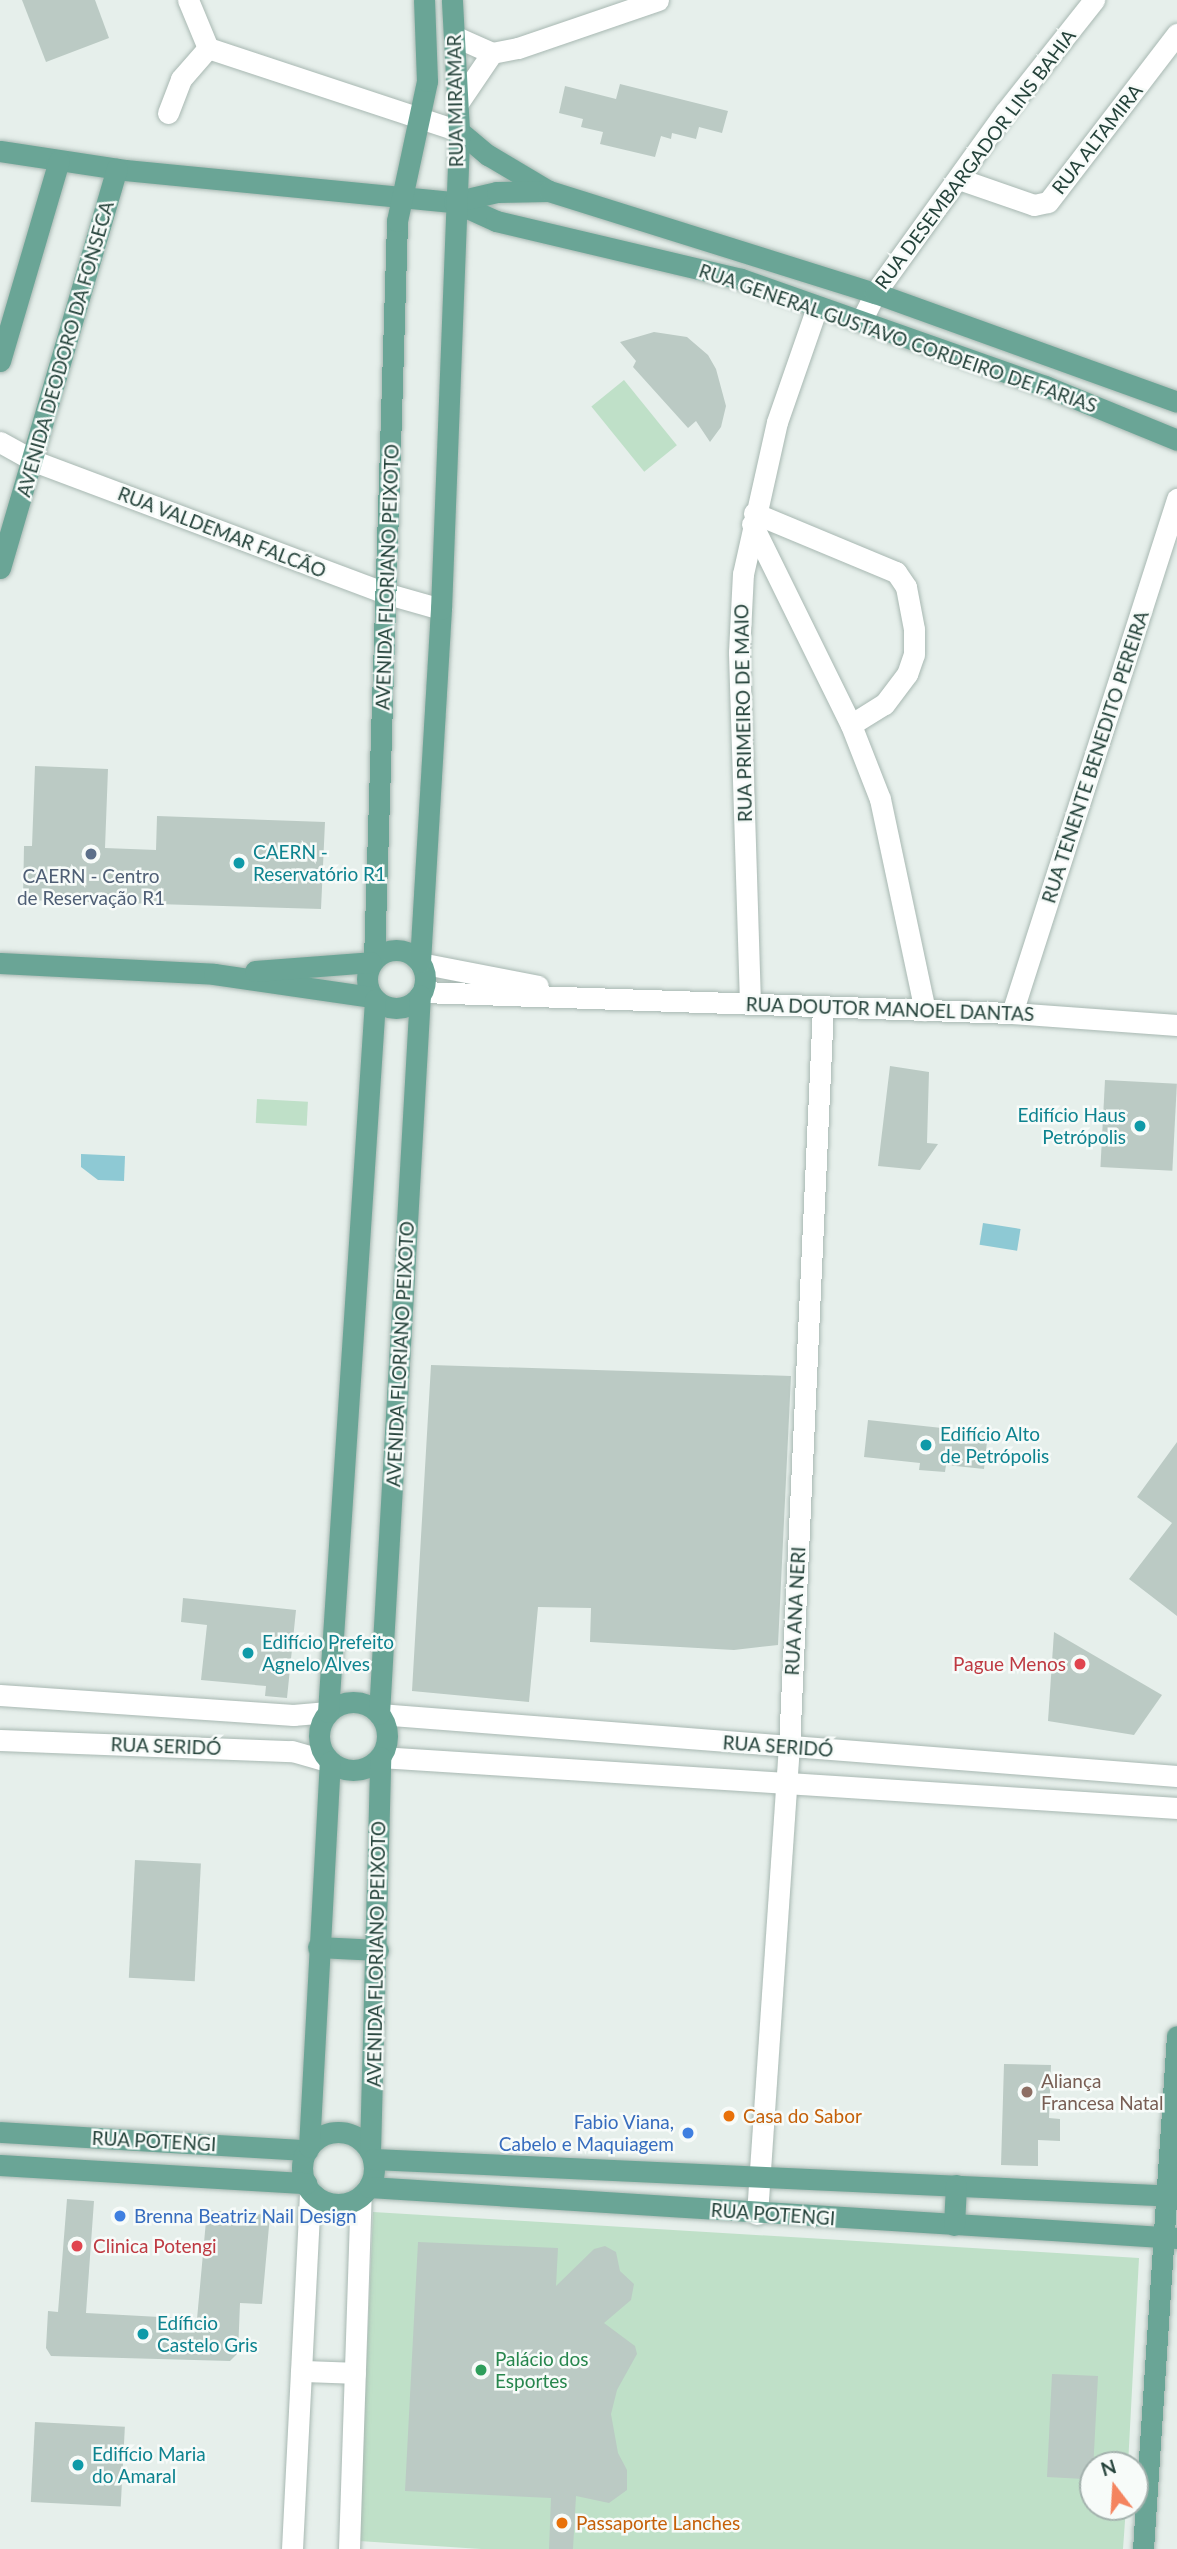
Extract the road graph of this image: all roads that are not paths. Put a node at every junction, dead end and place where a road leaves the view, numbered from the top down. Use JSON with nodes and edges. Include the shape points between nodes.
{"nodes":[{"id":1,"x":188,"y":0,"type":"edge"},
{"id":2,"x":424,"y":0,"type":"edge"},
{"id":3,"x":452,"y":0,"type":"edge"},
{"id":4,"x":658,"y":0,"type":"edge"},
{"id":5,"x":1094,"y":0,"type":"edge"},
{"id":6,"x":1177,"y":34,"type":"edge"},
{"id":7,"x":454,"y":36,"type":"junction"},
{"id":8,"x":208,"y":47,"type":"junction"},
{"id":9,"x":492,"y":53,"type":"junction"},
{"id":10,"x":457,"y":103,"type":"junction"},
{"id":11,"x":168,"y":113,"type":"dead end"},
{"id":12,"x":419,"y":118,"type":"junction"},
{"id":13,"x":459,"y":131,"type":"junction"},
{"id":14,"x":0,"y":151,"type":"edge"},
{"id":15,"x":59,"y":161,"type":"junction"},
{"id":16,"x":117,"y":169,"type":"junction"},
{"id":17,"x":959,"y":179,"type":"junction"},
{"id":18,"x":549,"y":191,"type":"junction"},
{"id":19,"x":400,"y":196,"type":"junction"},
{"id":20,"x":454,"y":202,"type":"junction"},
{"id":21,"x":875,"y":293,"type":"junction"},
{"id":22,"x":817,"y":307,"type":"junction"},
{"id":23,"x":861,"y":321,"type":"junction"},
{"id":24,"x":0,"y":361,"type":"edge"},
{"id":25,"x":1177,"y":402,"type":"edge"},
{"id":26,"x":1177,"y":440,"type":"edge"},
{"id":27,"x":3,"y":444,"type":"edge"},
{"id":28,"x":34,"y":461,"type":"junction"},
{"id":29,"x":1177,"y":499,"type":"edge"},
{"id":30,"x":753,"y":519,"type":"junction"},
{"id":31,"x":0,"y":568,"type":"edge"},
{"id":32,"x":388,"y":594,"type":"junction"},
{"id":33,"x":441,"y":609,"type":"junction"},
{"id":34,"x":851,"y":725,"type":"junction"},
{"id":35,"x":373,"y":960,"type":"junction"},
{"id":36,"x":420,"y":962,"type":"junction"},
{"id":37,"x":0,"y":963,"type":"edge"},
{"id":38,"x":214,"y":974,"type":"junction"},
{"id":39,"x":421,"y":993,"type":"junction"},
{"id":40,"x":374,"y":998,"type":"junction"},
{"id":41,"x":602,"y":998,"type":"junction"},
{"id":42,"x":750,"y":1003,"type":"junction"},
{"id":43,"x":823,"y":1008,"type":"junction"},
{"id":44,"x":925,"y":1010,"type":"junction"},
{"id":45,"x":1012,"y":1013,"type":"junction"},
{"id":46,"x":1177,"y":1025,"type":"edge"},
{"id":47,"x":0,"y":1695,"type":"edge"},
{"id":48,"x":328,"y":1712,"type":"junction"},
{"id":49,"x":379,"y":1714,"type":"junction"},
{"id":50,"x":0,"y":1740,"type":"edge"},
{"id":51,"x":789,"y":1747,"type":"junction"},
{"id":52,"x":380,"y":1757,"type":"junction"},
{"id":53,"x":982,"y":1761,"type":"junction"},
{"id":54,"x":330,"y":1762,"type":"junction"},
{"id":55,"x":1177,"y":1776,"type":"edge"},
{"id":56,"x":785,"y":1785,"type":"junction"},
{"id":57,"x":980,"y":1797,"type":"junction"},
{"id":58,"x":1177,"y":1808,"type":"edge"},
{"id":59,"x":318,"y":1947,"type":"junction"},
{"id":60,"x":378,"y":1950,"type":"junction"},
{"id":61,"x":1177,"y":2036,"type":"edge"},
{"id":62,"x":0,"y":2132,"type":"edge"},
{"id":63,"x":308,"y":2148,"type":"junction"},
{"id":64,"x":372,"y":2155,"type":"junction"},
{"id":65,"x":0,"y":2165,"type":"edge"},
{"id":66,"x":760,"y":2176,"type":"junction"},
{"id":67,"x":956,"y":2185,"type":"junction"},
{"id":68,"x":308,"y":2186,"type":"junction"},
{"id":69,"x":365,"y":2191,"type":"junction"},
{"id":70,"x":1171,"y":2195,"type":"edge"},
{"id":71,"x":757,"y":2214,"type":"junction"},
{"id":72,"x":954,"y":2225,"type":"junction"},
{"id":73,"x":1169,"y":2238,"type":"edge"},
{"id":74,"x":300,"y":2371,"type":"junction"},
{"id":75,"x":355,"y":2373,"type":"junction"},
{"id":76,"x":292,"y":2549,"type":"edge"},
{"id":77,"x":349,"y":2549,"type":"edge"},
{"id":78,"x":1143,"y":2549,"type":"edge"}],
"edges":[{"from":1,"to":8,"type":"street"},
{"from":2,"to":12,"type":"main road","name":"RUA MIRAMAR","via":[[427,81]]},
{"from":3,"to":7,"type":"main road","name":"RUA MIRAMAR"},
{"from":4,"to":9,"type":"street","via":[[568,34]]},
{"from":5,"to":17,"type":"street","name":"RUA DESEMBARGADOR LINS BAHIA"},
{"from":6,"to":17,"type":"street","name":"RUA ALTAMIRA","via":[[1048,202],[1034,205]]},
{"from":7,"to":9,"type":"street"},
{"from":7,"to":10,"type":"main road","name":"RUA MIRAMAR"},
{"from":8,"to":11,"type":"street","via":[[180,79]]},
{"from":8,"to":12,"type":"street"},
{"from":9,"to":10,"type":"street"},
{"from":10,"to":13,"type":"main road","name":"RUA MIRAMAR"},
{"from":12,"to":13,"type":"street"},
{"from":12,"to":19,"type":"main road","name":"RUA MIRAMAR"},
{"from":13,"to":18,"type":"main road","via":[[488,155]]},
{"from":13,"to":20,"type":"main road","name":"RUA MIRAMAR"},
{"from":14,"to":15,"type":"main road","name":"RUA GENERAL GUSTAVO CORDEIRO DE FARIAS"},
{"from":15,"to":16,"type":"main road","name":"RUA GENERAL GUSTAVO CORDEIRO DE FARIAS"},
{"from":15,"to":24,"type":"main road"},
{"from":16,"to":19,"type":"main road","name":"RUA GENERAL GUSTAVO CORDEIRO DE FARIAS"},
{"from":16,"to":28,"type":"main road","name":"AVENIDA DEODORO DA FONSECA"},
{"from":17,"to":21,"type":"street","name":"RUA DESEMBARGADOR LINS BAHIA"},
{"from":18,"to":20,"type":"main road","name":"RUA GENERAL GUSTAVO CORDEIRO DE FARIAS","via":[[496,191]]},
{"from":18,"to":21,"type":"main road","name":"RUA GENERAL GUSTAVO CORDEIRO DE FARIAS"},
{"from":19,"to":20,"type":"main road","name":"RUA GENERAL GUSTAVO CORDEIRO DE FARIAS"},
{"from":19,"to":32,"type":"main road","name":"AVENIDA FLORIANO PEIXOTO"},
{"from":20,"to":22,"type":"main road","name":"RUA GENERAL GUSTAVO CORDEIRO DE FARIAS","via":[[496,222],[681,262]]},
{"from":20,"to":33,"type":"main road"},
{"from":21,"to":23,"type":"street","name":"RUA DESEMBARGADOR LINS BAHIA"},
{"from":21,"to":25,"type":"main road","name":"RUA GENERAL GUSTAVO CORDEIRO DE FARIAS"},
{"from":22,"to":23,"type":"main road","name":"RUA GENERAL GUSTAVO CORDEIRO DE FARIAS"},
{"from":22,"to":30,"type":"street","name":"RUA PRIMEIRO DE MAIO","via":[[778,422]]},
{"from":23,"to":26,"type":"main road","name":"RUA GENERAL GUSTAVO CORDEIRO DE FARIAS","via":[[1045,386]]},
{"from":27,"to":28,"type":"street","name":"RUA VALDEMAR FALCÃO"},
{"from":28,"to":31,"type":"main road","name":"AVENIDA DEODORO DA FONSECA"},
{"from":28,"to":32,"type":"street","name":"RUA VALDEMAR FALCÃO"},
{"from":29,"to":45,"type":"street","name":"RUA TENENTE BENEDITO PEREIRA"},
{"from":30,"to":34,"type":"street"},
{"from":30,"to":34,"type":"street","via":[[896,572],[906,587],[914,629],[914,654],[907,674],[884,705]]},
{"from":30,"to":42,"type":"street","name":"RUA PRIMEIRO DE MAIO","via":[[739,652]]},
{"from":32,"to":33,"type":"street","name":"RUA VALDEMAR FALCÃO"},
{"from":32,"to":35,"type":"main road","name":"AVENIDA FLORIANO PEIXOTO"},
{"from":33,"to":36,"type":"main road"},
{"from":34,"to":44,"type":"street","via":[[880,799]]},
{"from":35,"to":36,"type":"main road","via":[[398,950]]},
{"from":35,"to":38,"type":"main road"},
{"from":35,"to":40,"type":"main road","via":[[366,979]]},
{"from":36,"to":39,"type":"main road","via":[[425,972]]},
{"from":36,"to":41,"type":"street","name":"RUA DOUTOR MANOEL DANTAS"},
{"from":37,"to":38,"type":"main road"},
{"from":38,"to":40,"type":"main road"},
{"from":39,"to":40,"type":"main road","via":[[399,1008]]},
{"from":39,"to":41,"type":"street","name":"RUA DOUTOR MANOEL DANTAS"},
{"from":39,"to":49,"type":"main road","name":"AVENIDA FLORIANO PEIXOTO"},
{"from":40,"to":48,"type":"main road"},
{"from":41,"to":42,"type":"street","name":"RUA DOUTOR MANOEL DANTAS"},
{"from":42,"to":43,"type":"street","name":"RUA DOUTOR MANOEL DANTAS"},
{"from":43,"to":44,"type":"street","name":"RUA DOUTOR MANOEL DANTAS"},
{"from":43,"to":51,"type":"street","name":"RUA ANA NERI"},
{"from":44,"to":45,"type":"street","name":"RUA DOUTOR MANOEL DANTAS"},
{"from":45,"to":46,"type":"street","name":"RUA DOUTOR MANOEL DANTAS"},
{"from":47,"to":48,"type":"street","name":"RUA SERIDÓ","via":[[293,1715]]},
{"from":48,"to":49,"type":"main road","via":[[338,1705],[360,1703]]},
{"from":48,"to":54,"type":"main road","via":[[318,1732],[323,1754]]},
{"from":49,"to":51,"type":"street","name":"RUA SERIDÓ"},
{"from":49,"to":52,"type":"main road","via":[[387,1735]]},
{"from":50,"to":54,"type":"street","name":"RUA SERIDÓ","via":[[292,1751]]},
{"from":51,"to":53,"type":"street","name":"RUA SERIDÓ"},
{"from":51,"to":56,"type":"street","name":"RUA ANA NERI"},
{"from":52,"to":54,"type":"main road","via":[[362,1770],[339,1768]]},
{"from":52,"to":56,"type":"street","name":"RUA SERIDÓ"},
{"from":52,"to":60,"type":"main road","name":"AVENIDA FLORIANO PEIXOTO"},
{"from":53,"to":55,"type":"street","name":"RUA SERIDÓ"},
{"from":53,"to":57,"type":"street"},
{"from":54,"to":59,"type":"main road"},
{"from":56,"to":57,"type":"street","name":"RUA SERIDÓ"},
{"from":56,"to":66,"type":"street","name":"RUA ANA NERI"},
{"from":57,"to":58,"type":"street","name":"RUA SERIDÓ"},
{"from":59,"to":60,"type":"main road"},
{"from":59,"to":63,"type":"main road"},
{"from":60,"to":64,"type":"main road","name":"AVENIDA FLORIANO PEIXOTO"},
{"from":61,"to":70,"type":"main road"},
{"from":62,"to":63,"type":"main road","name":"RUA POTENGI"},
{"from":63,"to":64,"type":"main road","via":[[338,2132],[356,2137]]},
{"from":63,"to":68,"type":"main road","via":[[303,2166]]},
{"from":64,"to":66,"type":"main road","name":"RUA POTENGI"},
{"from":64,"to":69,"type":"main road"},
{"from":65,"to":68,"type":"main road","name":"RUA POTENGI"},
{"from":66,"to":67,"type":"main road","name":"RUA POTENGI"},
{"from":66,"to":71,"type":"street","name":"RUA ANA NERI"},
{"from":67,"to":70,"type":"main road","name":"RUA POTENGI"},
{"from":67,"to":72,"type":"main road"},
{"from":68,"to":69,"type":"main road","via":[[318,2198],[340,2204]]},
{"from":68,"to":74,"type":"street"},
{"from":69,"to":71,"type":"main road","name":"RUA POTENGI"},
{"from":69,"to":75,"type":"street"},
{"from":70,"to":73,"type":"main road"},
{"from":71,"to":72,"type":"main road","name":"RUA POTENGI"},
{"from":72,"to":73,"type":"main road","name":"RUA POTENGI"},
{"from":73,"to":78,"type":"main road"},
{"from":74,"to":75,"type":"street"},
{"from":74,"to":76,"type":"street"},
{"from":75,"to":77,"type":"street"}]}
